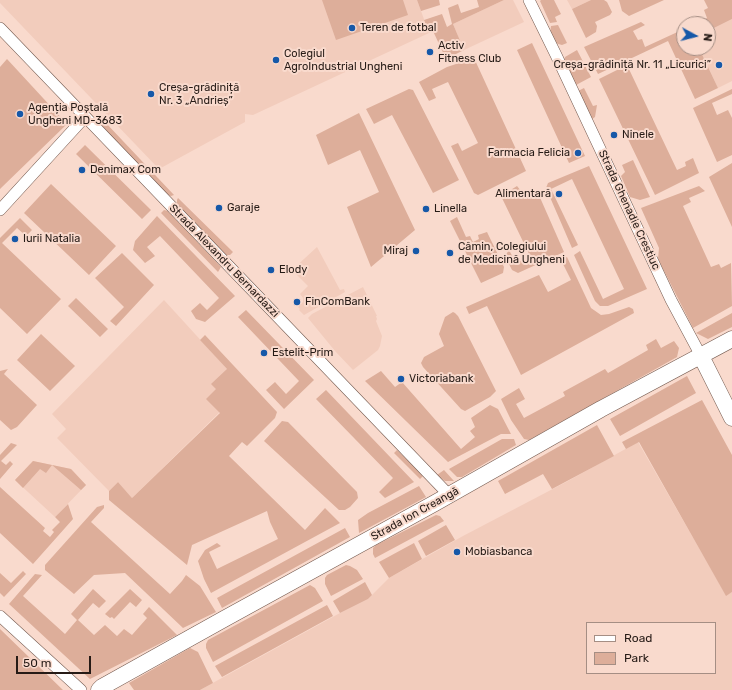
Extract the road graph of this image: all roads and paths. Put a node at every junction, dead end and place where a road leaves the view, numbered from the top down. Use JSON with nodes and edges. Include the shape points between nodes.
{"nodes":[{"id":1,"x":529,"y":0,"type":"edge"},
{"id":2,"x":0,"y":28,"type":"edge"},
{"id":3,"x":86,"y":117,"type":"junction"},
{"id":4,"x":0,"y":210,"type":"edge"},
{"id":5,"x":732,"y":339,"type":"edge"},
{"id":6,"x":701,"y":356,"type":"junction"},
{"id":7,"x":732,"y":418,"type":"edge"},
{"id":8,"x":449,"y":495,"type":"junction"},
{"id":9,"x":0,"y":616,"type":"edge"},
{"id":10,"x":81,"y":690,"type":"edge"},
{"id":11,"x":99,"y":690,"type":"edge"}],
"edges":[{"from":1,"to":6,"type":"street","name":"Strada Ghenadie Crestiuc","via":[[668,293]]},
{"from":2,"to":3,"type":"street","name":"Strada Alexandru Bernardazzi"},
{"from":3,"to":4,"type":"street"},
{"from":3,"to":8,"type":"street","name":"Strada Alexandru Bernardazzi"},
{"from":5,"to":6,"type":"street","name":"Strada Ion Creangă"},
{"from":6,"to":7,"type":"street","name":"Strada Ghenadie Crestiuc"},
{"from":6,"to":8,"type":"street","name":"Strada Ion Creangă"},
{"from":8,"to":11,"type":"street","name":"Strada Ion Creangă"},
{"from":9,"to":10,"type":"street"}]}
